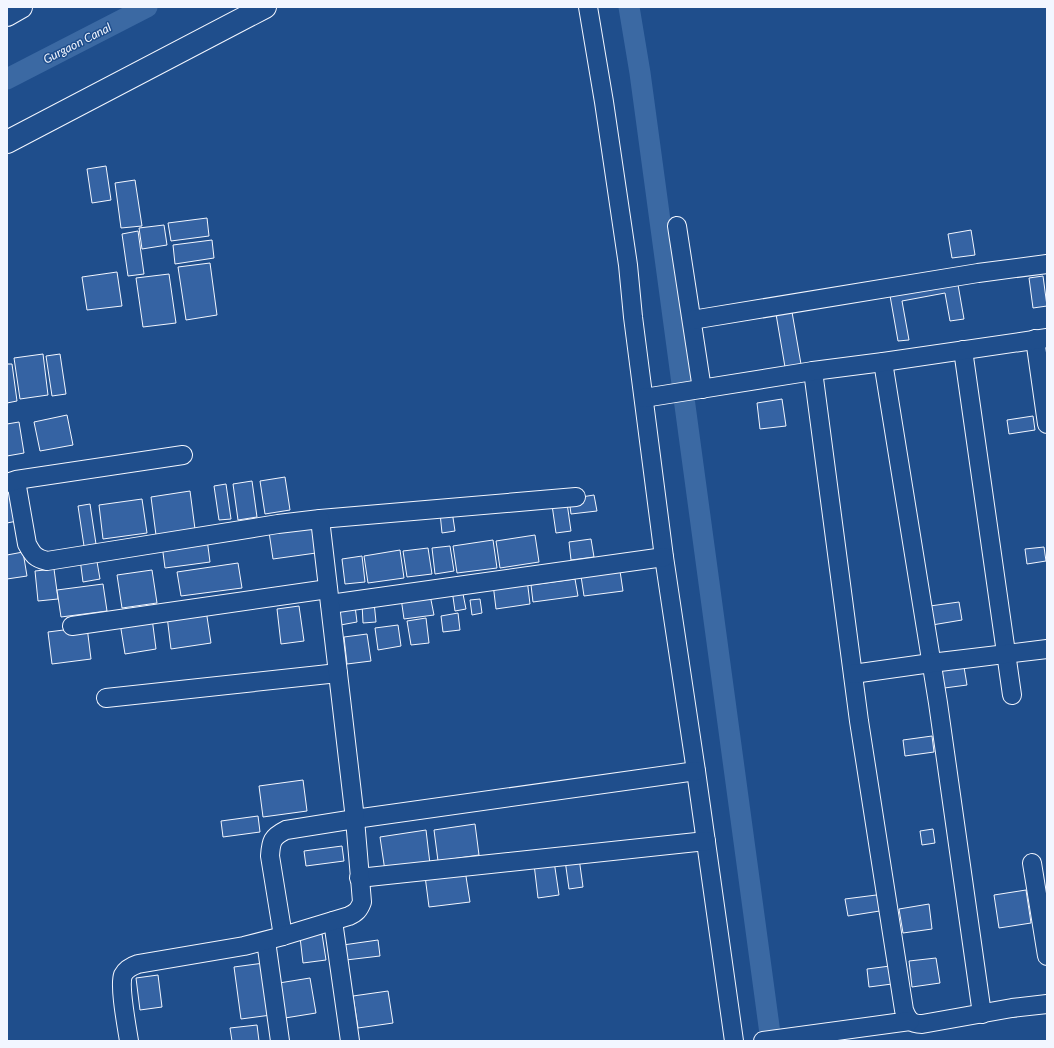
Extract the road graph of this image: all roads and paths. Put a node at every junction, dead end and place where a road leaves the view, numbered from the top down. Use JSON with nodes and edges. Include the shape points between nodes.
{"nodes":[{"id":1,"x":21,"y":7,"type":"edge"},
{"id":2,"x":265,"y":7,"type":"edge"},
{"id":3,"x":588,"y":7,"type":"edge"},
{"id":4,"x":7,"y":14,"type":"edge"},
{"id":5,"x":7,"y":142,"type":"edge"},
{"id":6,"x":677,"y":226,"type":"dead end"},
{"id":7,"x":1047,"y":264,"type":"edge"},
{"id":8,"x":692,"y":320,"type":"junction"},
{"id":9,"x":1041,"y":339,"type":"edge"},
{"id":10,"x":963,"y":350,"type":"junction"},
{"id":11,"x":884,"y":362,"type":"junction"},
{"id":12,"x":813,"y":371,"type":"junction"},
{"id":13,"x":696,"y":390,"type":"junction"},
{"id":14,"x":644,"y":398,"type":"junction"},
{"id":15,"x":1047,"y":424,"type":"edge"},
{"id":16,"x":183,"y":455,"type":"dead end"},
{"id":17,"x":11,"y":482,"type":"edge"},
{"id":18,"x":576,"y":497,"type":"dead end"},
{"id":19,"x":320,"y":518,"type":"junction"},
{"id":20,"x":664,"y":557,"type":"junction"},
{"id":21,"x":329,"y":596,"type":"junction"},
{"id":22,"x":72,"y":626,"type":"dead end"},
{"id":23,"x":1047,"y":649,"type":"edge"},
{"id":24,"x":1006,"y":654,"type":"junction"},
{"id":25,"x":931,"y":663,"type":"junction"},
{"id":26,"x":338,"y":673,"type":"junction"},
{"id":27,"x":853,"y":674,"type":"junction"},
{"id":28,"x":1012,"y":696,"type":"dead end"},
{"id":29,"x":106,"y":698,"type":"dead end"},
{"id":30,"x":696,"y":771,"type":"junction"},
{"id":31,"x":355,"y":819,"type":"junction"},
{"id":32,"x":706,"y":841,"type":"junction"},
{"id":33,"x":1032,"y":863,"type":"dead end"},
{"id":34,"x":360,"y":878,"type":"junction"},
{"id":35,"x":333,"y":921,"type":"junction"},
{"id":36,"x":283,"y":936,"type":"junction"},
{"id":37,"x":266,"y":941,"type":"junction"},
{"id":38,"x":1047,"y":956,"type":"edge"},
{"id":39,"x":1047,"y":1004,"type":"edge"},
{"id":40,"x":982,"y":1014,"type":"junction"},
{"id":41,"x":910,"y":1021,"type":"junction"},
{"id":42,"x":129,"y":1041,"type":"edge"},
{"id":43,"x":280,"y":1041,"type":"edge"},
{"id":44,"x":350,"y":1041,"type":"edge"},
{"id":45,"x":734,"y":1041,"type":"edge"},
{"id":46,"x":763,"y":1041,"type":"edge"}],
"edges":[{"from":1,"to":4,"type":"street"},
{"from":2,"to":5,"type":"street"},
{"from":3,"to":14,"type":"street","via":[[628,265]]},
{"from":6,"to":8,"type":"street"},
{"from":7,"to":8,"type":"street"},
{"from":8,"to":13,"type":"street"},
{"from":9,"to":10,"type":"street"},
{"from":9,"to":15,"type":"street"},
{"from":10,"to":11,"type":"street"},
{"from":10,"to":24,"type":"street"},
{"from":11,"to":12,"type":"street"},
{"from":11,"to":25,"type":"street"},
{"from":12,"to":13,"type":"street"},
{"from":12,"to":27,"type":"street"},
{"from":13,"to":14,"type":"street"},
{"from":14,"to":20,"type":"street"},
{"from":16,"to":17,"type":"street"},
{"from":17,"to":19,"type":"street","via":[[27,544],[32,554],[47,561]]},
{"from":18,"to":19,"type":"street"},
{"from":19,"to":21,"type":"street"},
{"from":20,"to":21,"type":"street"},
{"from":20,"to":30,"type":"street"},
{"from":21,"to":22,"type":"street"},
{"from":21,"to":26,"type":"street"},
{"from":23,"to":24,"type":"street"},
{"from":24,"to":25,"type":"street"},
{"from":24,"to":28,"type":"street"},
{"from":25,"to":27,"type":"street"},
{"from":25,"to":40,"type":"street"},
{"from":26,"to":29,"type":"street"},
{"from":26,"to":31,"type":"street"},
{"from":27,"to":41,"type":"street","via":[[904,1010]]},
{"from":30,"to":31,"type":"street"},
{"from":30,"to":32,"type":"street"},
{"from":31,"to":34,"type":"street"},
{"from":31,"to":36,"type":"street","via":[[286,830],[277,835],[271,844],[270,856]]},
{"from":32,"to":34,"type":"street"},
{"from":32,"to":45,"type":"street"},
{"from":33,"to":38,"type":"street"},
{"from":34,"to":35,"type":"street","via":[[360,908],[356,913]]},
{"from":35,"to":36,"type":"street"},
{"from":35,"to":44,"type":"street"},
{"from":36,"to":37,"type":"street"},
{"from":37,"to":42,"type":"street","via":[[132,966],[123,975],[122,981]]},
{"from":37,"to":43,"type":"street"},
{"from":39,"to":40,"type":"street"},
{"from":40,"to":41,"type":"street","via":[[922,1024]]},
{"from":41,"to":46,"type":"street"}]}
